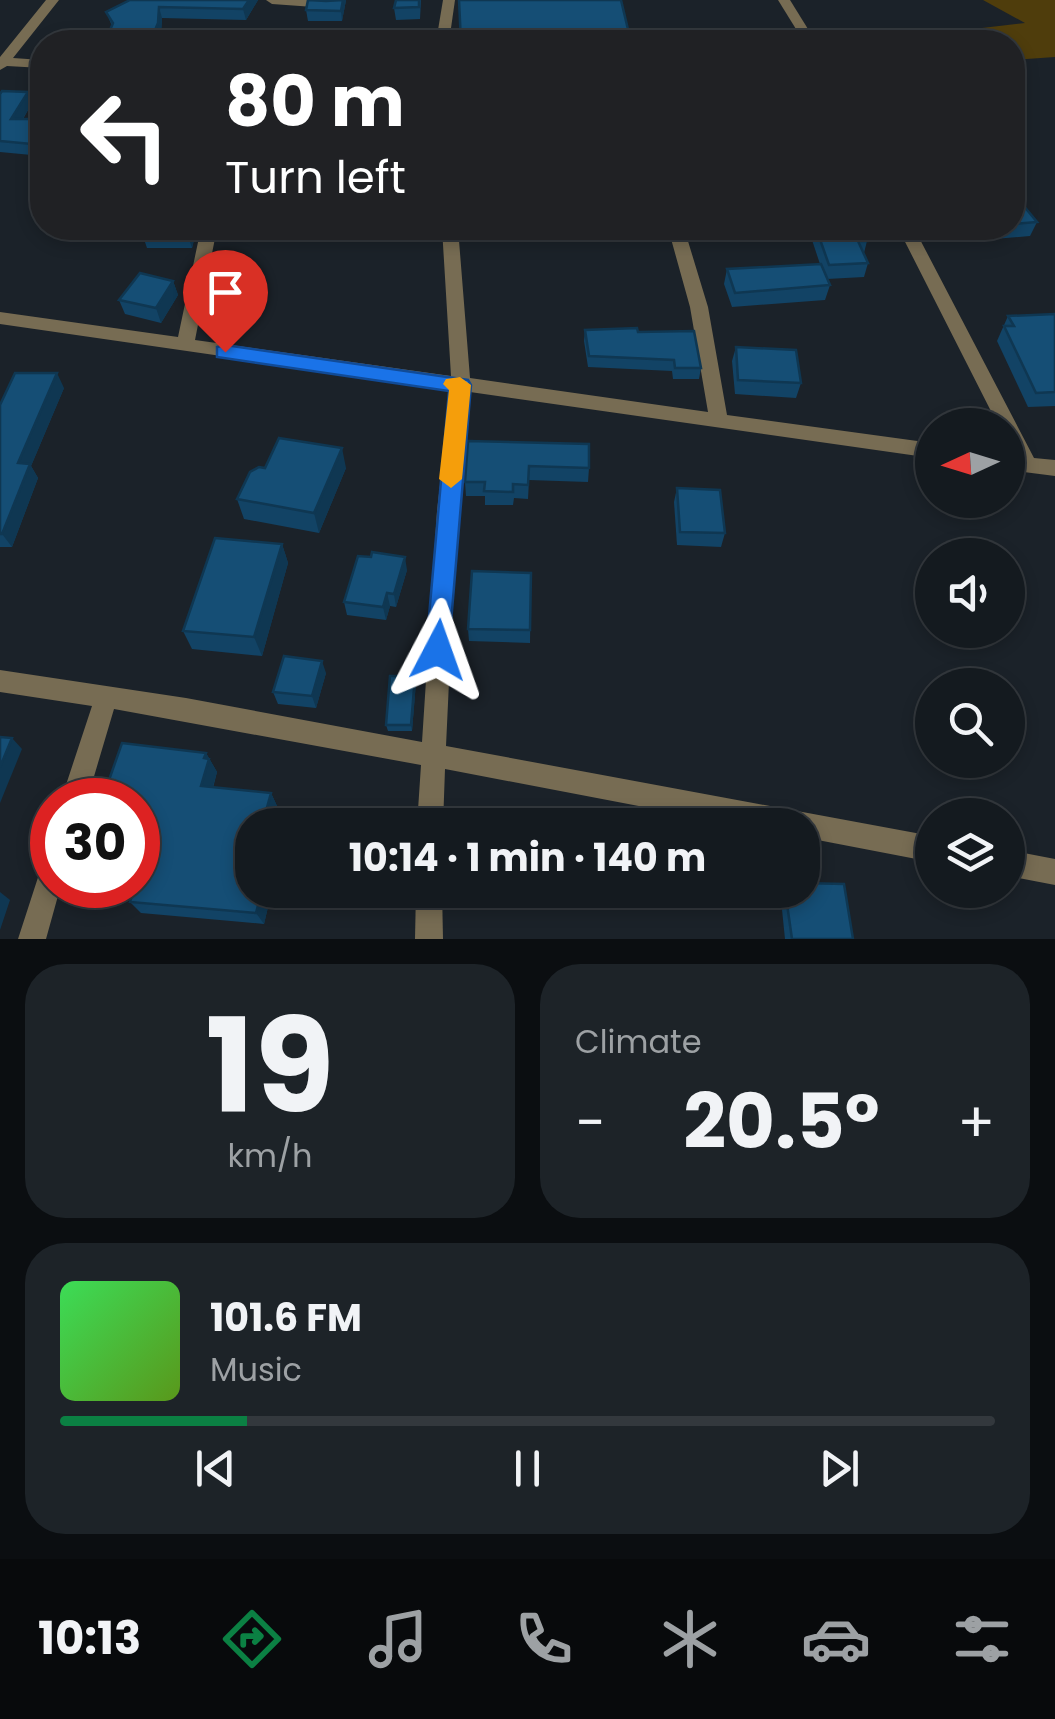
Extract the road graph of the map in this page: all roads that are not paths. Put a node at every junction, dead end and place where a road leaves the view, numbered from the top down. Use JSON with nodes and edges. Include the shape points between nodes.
{"nodes":[{"id":1,"x":54,"y":0,"type":"edge"},
{"id":2,"x":272,"y":0,"type":"edge"},
{"id":3,"x":449,"y":0,"type":"edge"},
{"id":4,"x":784,"y":0,"type":"edge"},
{"id":5,"x":328,"y":4,"type":"edge"},
{"id":6,"x":444,"y":30,"type":"edge"},
{"id":7,"x":803,"y":30,"type":"edge"},
{"id":8,"x":2,"y":64,"type":"edge"},
{"id":9,"x":30,"y":64,"type":"edge"},
{"id":10,"x":207,"y":240,"type":"edge"},
{"id":11,"x":451,"y":240,"type":"edge"},
{"id":12,"x":680,"y":240,"type":"edge"},
{"id":13,"x":912,"y":240,"type":"edge"},
{"id":14,"x":0,"y":318,"type":"edge"},
{"id":15,"x":186,"y":346,"type":"junction"},
{"id":16,"x":460,"y":385,"type":"junction"},
{"id":17,"x":992,"y":408,"type":"edge"},
{"id":18,"x":719,"y":421,"type":"junction"},
{"id":19,"x":915,"y":449,"type":"edge"},
{"id":20,"x":1025,"y":465,"type":"edge"},
{"id":21,"x":1053,"y":472,"type":"edge"},
{"id":22,"x":0,"y":681,"type":"edge"},
{"id":23,"x":106,"y":697,"type":"junction"},
{"id":24,"x":432,"y":755,"type":"junction"},
{"id":25,"x":81,"y":778,"type":"edge"},
{"id":26,"x":430,"y":808,"type":"edge"},
{"id":27,"x":915,"y":845,"type":"edge"},
{"id":28,"x":1025,"y":866,"type":"edge"},
{"id":29,"x":1055,"y":872,"type":"edge"},
{"id":30,"x":41,"y":908,"type":"edge"},
{"id":31,"x":429,"y":908,"type":"edge"},
{"id":32,"x":32,"y":939,"type":"edge"},
{"id":33,"x":429,"y":939,"type":"edge"}],
"edges":[{"from":1,"to":8,"type":"street"},
{"from":2,"to":5,"type":"street"},
{"from":3,"to":6,"type":"street"},
{"from":4,"to":7,"type":"street"},
{"from":8,"to":9,"type":"street"},
{"from":10,"to":15,"type":"street"},
{"from":11,"to":16,"type":"street"},
{"from":12,"to":18,"type":"street","via":[[700,307]]},
{"from":13,"to":17,"type":"street"},
{"from":14,"to":15,"type":"street"},
{"from":15,"to":16,"type":"street"},
{"from":16,"to":18,"type":"street"},
{"from":16,"to":24,"type":"street"},
{"from":18,"to":19,"type":"street"},
{"from":20,"to":21,"type":"street"},
{"from":22,"to":23,"type":"street"},
{"from":23,"to":24,"type":"street"},
{"from":23,"to":25,"type":"street"},
{"from":24,"to":26,"type":"street"},
{"from":24,"to":27,"type":"street"},
{"from":28,"to":29,"type":"street"},
{"from":30,"to":32,"type":"street"},
{"from":31,"to":33,"type":"street"}]}
